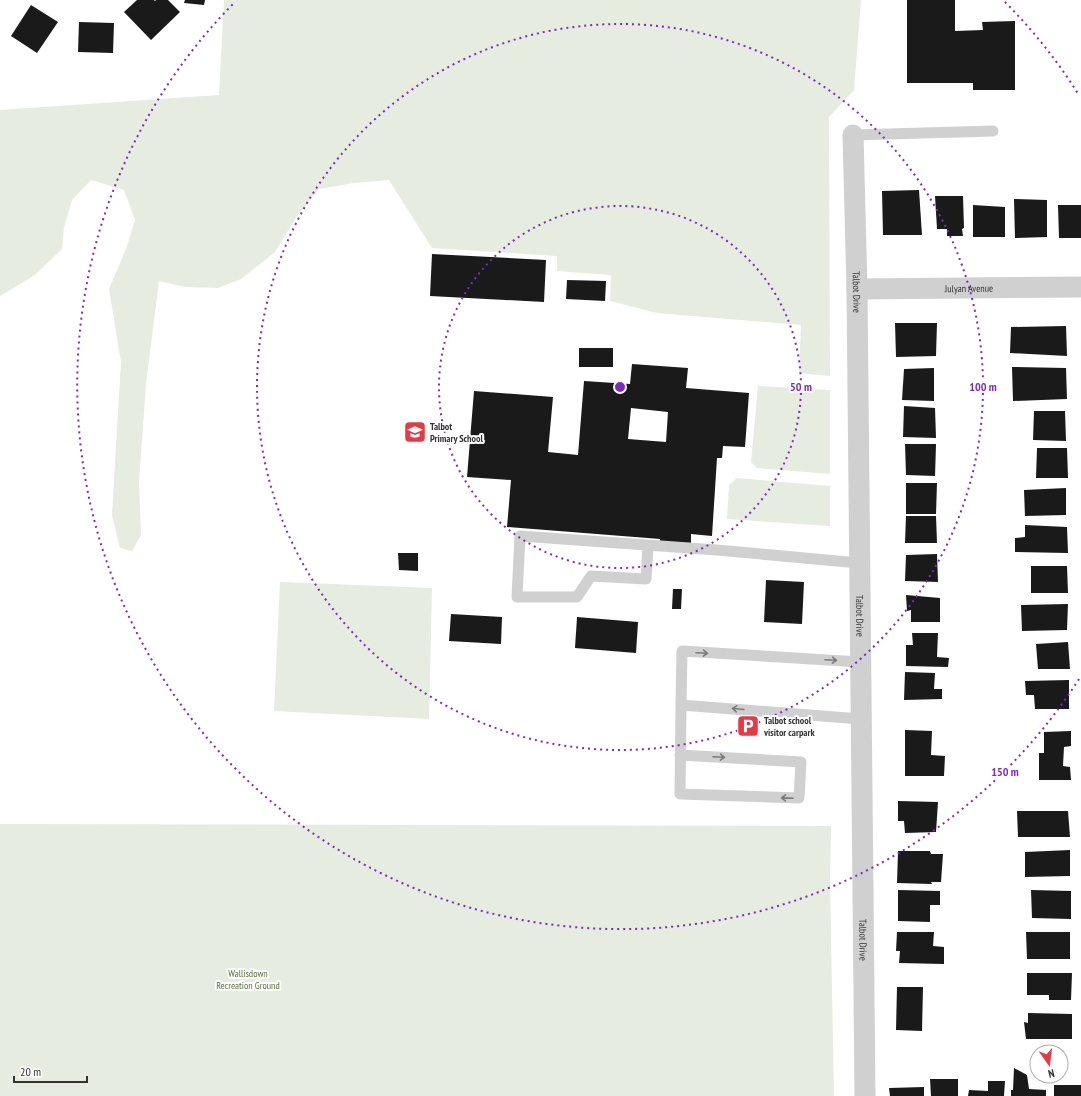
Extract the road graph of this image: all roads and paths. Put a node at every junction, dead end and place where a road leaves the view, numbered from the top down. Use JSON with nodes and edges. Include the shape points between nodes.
{"nodes":[{"id":1,"x":993,"y":131,"type":"dead end"},
{"id":2,"x":853,"y":135,"type":"joint"},
{"id":3,"x":1081,"y":288,"type":"edge"},
{"id":4,"x":857,"y":289,"type":"junction"},
{"id":5,"x":648,"y":546,"type":"junction"},
{"id":6,"x":859,"y":563,"type":"junction"},
{"id":7,"x":860,"y":662,"type":"junction"},
{"id":8,"x":681,"y":705,"type":"junction"},
{"id":9,"x":860,"y":719,"type":"junction"},
{"id":10,"x":680,"y":755,"type":"junction"},
{"id":11,"x":865,"y":1096,"type":"edge"}],
"edges":[{"from":1,"to":2,"type":"lane"},
{"from":2,"to":4,"type":"street","name":"Talbot Drive"},
{"from":3,"to":4,"type":"street","name":"Julyan Avenue"},
{"from":4,"to":6,"type":"street","name":"Talbot Drive"},
{"from":5,"to":5,"type":"lane","via":[[520,536],[517,596],[577,596],[591,576],[646,578]]},
{"from":5,"to":6,"type":"lane"},
{"from":6,"to":7,"type":"street","name":"Talbot Drive"},
{"from":8,"to":7,"type":"lane","one_way":true,"via":[[682,651]]},
{"from":7,"to":9,"type":"street","name":"Talbot Drive"},
{"from":9,"to":8,"type":"lane","one_way":true},
{"from":8,"to":10,"type":"lane"},
{"from":9,"to":11,"type":"street","name":"Talbot Drive"},
{"from":10,"to":10,"type":"lane","one_way":true,"via":[[800,762],[799,798],[680,794]]}]}
